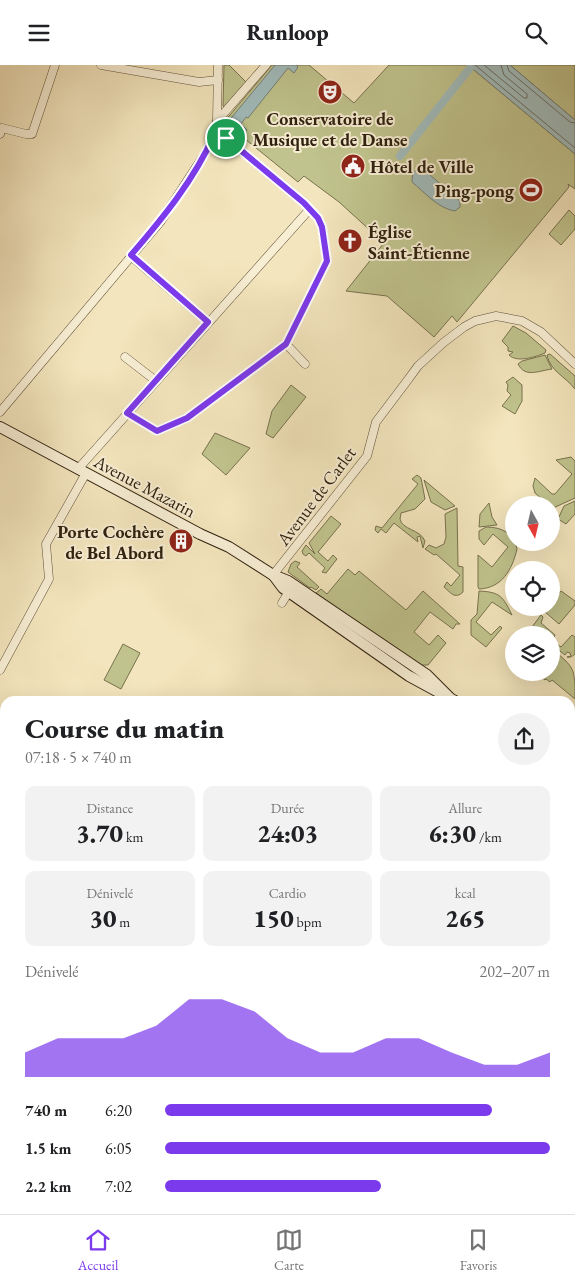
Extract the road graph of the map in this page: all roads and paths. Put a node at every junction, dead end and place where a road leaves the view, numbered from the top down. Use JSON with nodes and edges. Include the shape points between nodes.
{"nodes":[{"id":1,"x":54,"y":65,"type":"edge"},
{"id":2,"x":101,"y":65,"type":"edge"},
{"id":3,"x":218,"y":65,"type":"edge"},
{"id":4,"x":266,"y":65,"type":"edge"},
{"id":5,"x":218,"y":80,"type":"junction"},
{"id":6,"x":217,"y":121,"type":"junction"},
{"id":7,"x":0,"y":134,"type":"edge"},
{"id":8,"x":214,"y":135,"type":"junction"},
{"id":9,"x":309,"y":210,"type":"junction"},
{"id":10,"x":131,"y":255,"type":"junction"},
{"id":11,"x":208,"y":322,"type":"junction"},
{"id":12,"x":286,"y":344,"type":"junction"},
{"id":13,"x":125,"y":357,"type":"dead end"},
{"id":14,"x":305,"y":364,"type":"dead end"},
{"id":15,"x":575,"y":365,"type":"edge"},
{"id":16,"x":156,"y":381,"type":"junction"},
{"id":17,"x":0,"y":412,"type":"edge"},
{"id":18,"x":127,"y":413,"type":"junction"},
{"id":19,"x":0,"y":427,"type":"edge"},
{"id":20,"x":82,"y":471,"type":"junction"},
{"id":21,"x":273,"y":575,"type":"junction"},
{"id":22,"x":291,"y":588,"type":"junction"},
{"id":23,"x":282,"y":603,"type":"dead end"},
{"id":24,"x":0,"y":670,"type":"edge"},
{"id":25,"x":446,"y":696,"type":"edge"}],
"edges":[{"from":1,"to":7,"type":"street","via":[[32,134],[2,128]]},
{"from":2,"to":5,"type":"street","via":[[199,82]]},
{"from":3,"to":5,"type":"street"},
{"from":4,"to":6,"type":"street"},
{"from":5,"to":6,"type":"street"},
{"from":6,"to":8,"type":"street"},
{"from":8,"to":9,"type":"street","via":[[226,138]]},
{"from":8,"to":10,"type":"street","via":[[177,198]]},
{"from":9,"to":11,"type":"street"},
{"from":9,"to":12,"type":"street","via":[[322,227],[327,261]]},
{"from":10,"to":11,"type":"street"},
{"from":10,"to":17,"type":"street"},
{"from":11,"to":16,"type":"street"},
{"from":12,"to":14,"type":"street"},
{"from":12,"to":18,"type":"street","via":[[187,418],[157,431]]},
{"from":13,"to":16,"type":"street"},
{"from":15,"to":21,"type":"street","name":"Avenue de Carlet","via":[[541,332],[522,321],[496,315],[464,327],[418,366],[376,422],[367,457]]},
{"from":16,"to":18,"type":"street"},
{"from":18,"to":20,"type":"street"},
{"from":19,"to":20,"type":"street","name":"Avenue Mazarin"},
{"from":20,"to":21,"type":"street","name":"Avenue Mazarin","via":[[229,547]]},
{"from":20,"to":24,"type":"street","via":[[46,544],[49,579]]},
{"from":21,"to":22,"type":"street","name":"Avenue Mazarin","via":[[284,588]]},
{"from":22,"to":23,"type":"street"},
{"from":22,"to":25,"type":"street","name":"Avenue Mazarin","via":[[409,676]]}]}
